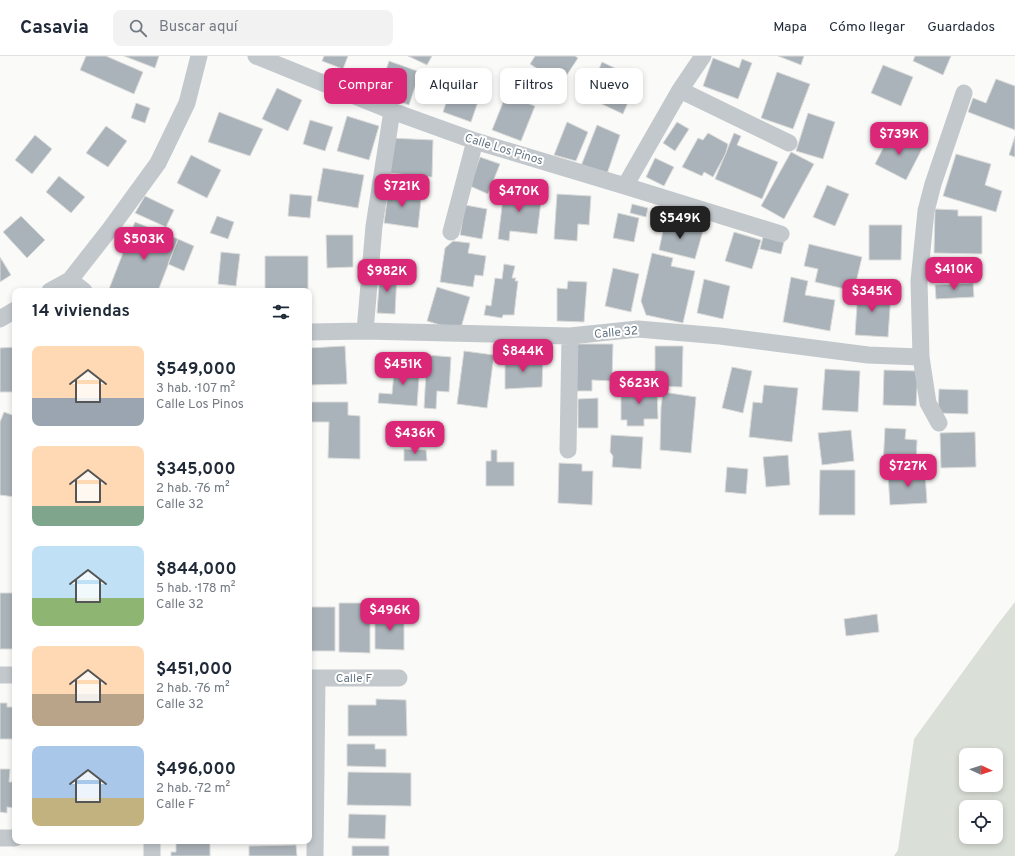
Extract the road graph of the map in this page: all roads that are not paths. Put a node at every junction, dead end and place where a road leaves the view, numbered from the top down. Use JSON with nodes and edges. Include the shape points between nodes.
{"nodes":[{"id":1,"x":199,"y":56,"type":"edge"},
{"id":2,"x":256,"y":56,"type":"edge"},
{"id":3,"x":702,"y":56,"type":"edge"},
{"id":4,"x":680,"y":90,"type":"junction"},
{"id":5,"x":964,"y":93,"type":"dead end"},
{"id":6,"x":392,"y":111,"type":"junction"},
{"id":7,"x":475,"y":141,"type":"junction"},
{"id":8,"x":789,"y":143,"type":"dead end"},
{"id":9,"x":625,"y":186,"type":"junction"},
{"id":10,"x":451,"y":232,"type":"dead end"},
{"id":11,"x":780,"y":234,"type":"dead end"},
{"id":12,"x":70,"y":280,"type":"junction"},
{"id":13,"x":55,"y":288,"type":"edge"},
{"id":14,"x":80,"y":288,"type":"edge"},
{"id":15,"x":12,"y":312,"type":"edge"},
{"id":16,"x":0,"y":319,"type":"edge"},
{"id":17,"x":364,"y":331,"type":"junction"},
{"id":18,"x":312,"y":332,"type":"edge"},
{"id":19,"x":570,"y":336,"type":"junction"},
{"id":20,"x":921,"y":357,"type":"junction"},
{"id":21,"x":939,"y":423,"type":"dead end"},
{"id":22,"x":568,"y":450,"type":"dead end"},
{"id":23,"x":0,"y":675,"type":"edge"},
{"id":24,"x":12,"y":675,"type":"edge"},
{"id":25,"x":399,"y":678,"type":"dead end"},
{"id":26,"x":313,"y":679,"type":"edge"},
{"id":27,"x":0,"y":838,"type":"edge"},
{"id":28,"x":12,"y":838,"type":"edge"},
{"id":29,"x":152,"y":844,"type":"edge"},
{"id":30,"x":152,"y":856,"type":"edge"},
{"id":31,"x":315,"y":856,"type":"edge"}],
"edges":[{"from":1,"to":12,"type":"street","via":[[187,103],[158,163]]},
{"from":2,"to":6,"type":"street","name":"Calle Los Pinos"},
{"from":3,"to":4,"type":"street"},
{"from":4,"to":8,"type":"street"},
{"from":4,"to":9,"type":"street"},
{"from":5,"to":20,"type":"street","via":[[926,211],[919,282]]},
{"from":6,"to":7,"type":"street","name":"Calle Los Pinos"},
{"from":6,"to":17,"type":"street","via":[[374,226]]},
{"from":7,"to":9,"type":"street","name":"Calle Los Pinos"},
{"from":7,"to":10,"type":"street"},
{"from":9,"to":11,"type":"street","name":"Calle Los Pinos"},
{"from":12,"to":13,"type":"street"},
{"from":12,"to":14,"type":"street"},
{"from":15,"to":16,"type":"street"},
{"from":17,"to":18,"type":"street","name":"Calle 32"},
{"from":17,"to":19,"type":"street","name":"Calle 32"},
{"from":19,"to":20,"type":"street","name":"Calle 32","via":[[638,329],[720,336],[868,356]]},
{"from":19,"to":22,"type":"street"},
{"from":20,"to":21,"type":"street","via":[[928,403]]},
{"from":23,"to":24,"type":"street"},
{"from":25,"to":26,"type":"street","name":"Calle F"},
{"from":26,"to":31,"type":"street"},
{"from":27,"to":28,"type":"street"},
{"from":29,"to":30,"type":"street"}]}
